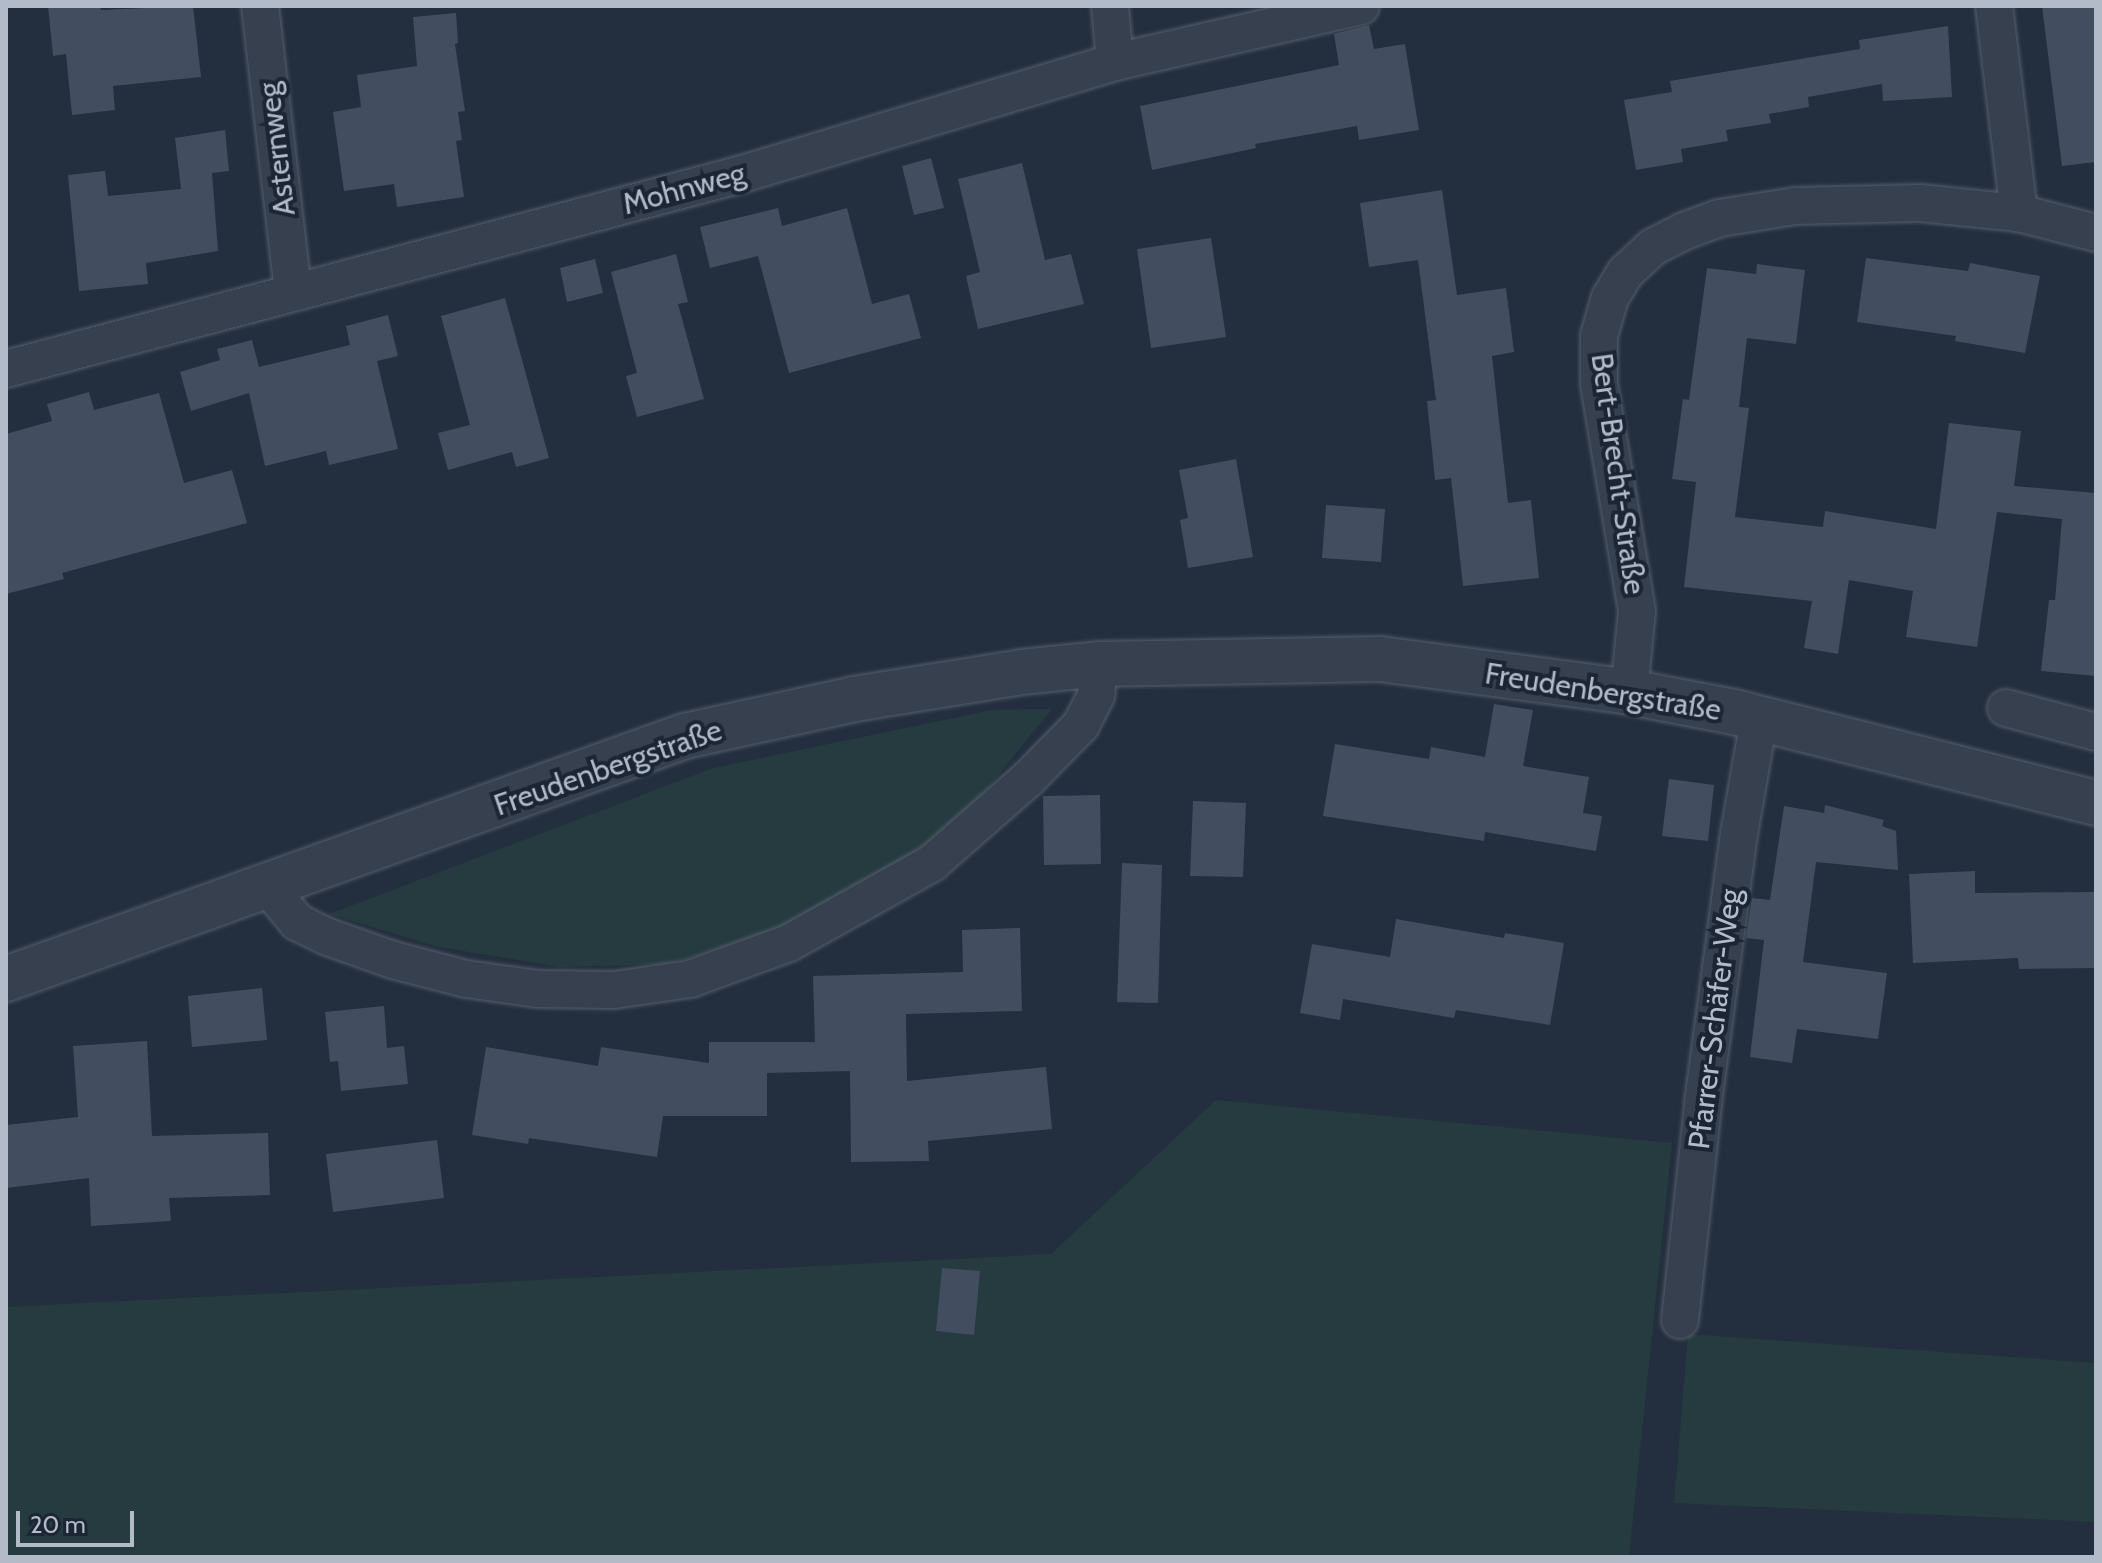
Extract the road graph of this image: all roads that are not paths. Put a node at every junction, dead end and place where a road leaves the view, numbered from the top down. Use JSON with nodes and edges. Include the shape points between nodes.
{"nodes":[{"id":1,"x":260,"y":6,"type":"edge"},
{"id":2,"x":1110,"y":6,"type":"edge"},
{"id":3,"x":1361,"y":6,"type":"edge"},
{"id":4,"x":1994,"y":6,"type":"edge"},
{"id":5,"x":1115,"y":62,"type":"junction"},
{"id":6,"x":2019,"y":213,"type":"junction"},
{"id":7,"x":2096,"y":233,"type":"edge"},
{"id":8,"x":293,"y":291,"type":"junction"},
{"id":9,"x":6,"y":369,"type":"edge"},
{"id":10,"x":1099,"y":664,"type":"junction"},
{"id":11,"x":1629,"y":692,"type":"junction"},
{"id":12,"x":2006,"y":708,"type":"dead end"},
{"id":13,"x":1759,"y":719,"type":"junction"},
{"id":14,"x":2096,"y":732,"type":"edge"},
{"id":15,"x":2096,"y":803,"type":"edge"},
{"id":16,"x":269,"y":888,"type":"junction"},
{"id":17,"x":6,"y":979,"type":"edge"},
{"id":18,"x":1680,"y":1320,"type":"dead end"}],
"edges":[{"from":1,"to":8,"type":"street","name":"Asternweg"},
{"from":2,"to":5,"type":"street"},
{"from":3,"to":5,"type":"street","name":"Mohnweg"},
{"from":4,"to":6,"type":"street"},
{"from":5,"to":8,"type":"street","name":"Mohnweg","via":[[742,174]]},
{"from":6,"to":7,"type":"street","name":"Bert-Brecht-Straße"},
{"from":6,"to":11,"type":"street","name":"Bert-Brecht-Straße","via":[[1920,203],[1795,206],[1720,218],[1684,231],[1653,247],[1625,273],[1610,298],[1599,336],[1599,383],[1637,611]]},
{"from":8,"to":9,"type":"street","name":"Mohnweg"},
{"from":10,"to":11,"type":"street","name":"Freudenbergstraße","via":[[1380,659]]},
{"from":10,"to":16,"type":"street","name":"Freudenbergstraße","via":[[854,699],[685,736]]},
{"from":10,"to":16,"type":"street","via":[[1096,695],[1081,725],[932,863],[789,943],[690,979],[614,990],[539,989],[466,979],[328,937],[297,922]]},
{"from":11,"to":13,"type":"street","name":"Freudenbergstraße"},
{"from":12,"to":14,"type":"street"},
{"from":13,"to":15,"type":"street","name":"Freudenbergstraße"},
{"from":13,"to":18,"type":"street","name":"Pfarrer-Schäfer-Weg","via":[[1703,1103]]},
{"from":16,"to":17,"type":"street","name":"Freudenbergstraße"}]}
